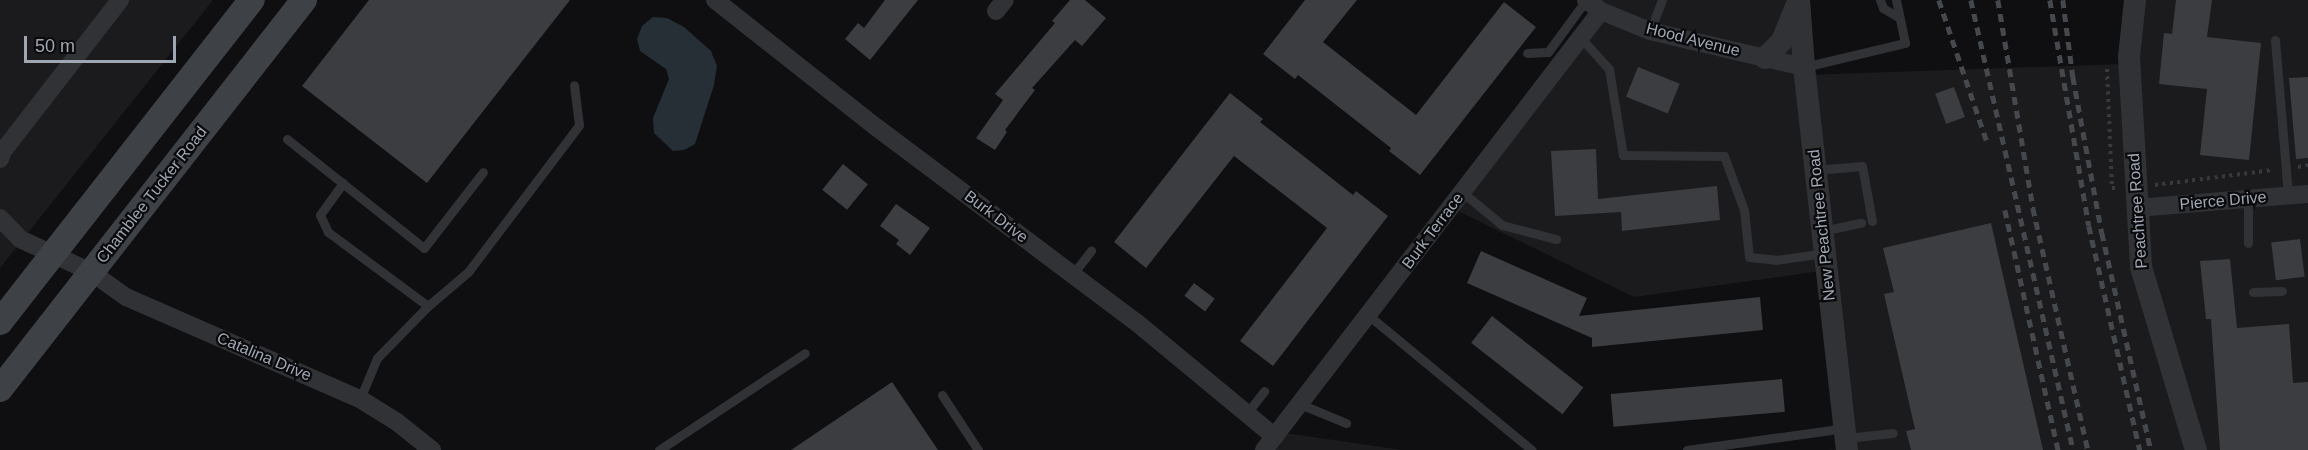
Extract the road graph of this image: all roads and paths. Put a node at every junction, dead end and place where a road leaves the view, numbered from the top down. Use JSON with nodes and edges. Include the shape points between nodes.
{"nodes":[{"id":1,"x":120,"y":0,"type":"edge"},
{"id":2,"x":252,"y":0,"type":"edge"},
{"id":3,"x":304,"y":0,"type":"edge"},
{"id":4,"x":715,"y":0,"type":"edge"},
{"id":5,"x":1586,"y":0,"type":"edge"},
{"id":6,"x":1662,"y":0,"type":"edge"},
{"id":7,"x":1799,"y":0,"type":"edge"},
{"id":8,"x":1880,"y":0,"type":"edge"},
{"id":9,"x":1896,"y":0,"type":"edge"},
{"id":10,"x":2135,"y":0,"type":"edge"},
{"id":11,"x":1601,"y":11,"type":"junction"},
{"id":12,"x":1898,"y":17,"type":"junction"},
{"id":13,"x":1650,"y":31,"type":"junction"},
{"id":14,"x":1581,"y":38,"type":"junction"},
{"id":15,"x":2275,"y":40,"type":"dead end"},
{"id":16,"x":1527,"y":53,"type":"dead end"},
{"id":17,"x":1765,"y":58,"type":"junction"},
{"id":18,"x":1804,"y":68,"type":"junction"},
{"id":19,"x":574,"y":85,"type":"dead end"},
{"id":20,"x":287,"y":139,"type":"dead end"},
{"id":21,"x":0,"y":159,"type":"edge"},
{"id":22,"x":2308,"y":165,"type":"edge"},
{"id":23,"x":2285,"y":169,"type":"junction"},
{"id":24,"x":1815,"y":170,"type":"junction"},
{"id":25,"x":483,"y":172,"type":"dead end"},
{"id":26,"x":343,"y":183,"type":"junction"},
{"id":27,"x":2154,"y":185,"type":"dead end"},
{"id":28,"x":1462,"y":192,"type":"junction"},
{"id":29,"x":2308,"y":194,"type":"edge"},
{"id":30,"x":2288,"y":195,"type":"junction"},
{"id":31,"x":2248,"y":199,"type":"junction"},
{"id":32,"x":2137,"y":208,"type":"junction"},
{"id":33,"x":0,"y":218,"type":"edge"},
{"id":34,"x":1872,"y":221,"type":"dead end"},
{"id":35,"x":1861,"y":223,"type":"dead end"},
{"id":36,"x":1556,"y":239,"type":"dead end"},
{"id":37,"x":1824,"y":242,"type":"junction"},
{"id":38,"x":2248,"y":243,"type":"dead end"},
{"id":39,"x":1091,"y":251,"type":"dead end"},
{"id":40,"x":54,"y":253,"type":"junction"},
{"id":41,"x":91,"y":272,"type":"junction"},
{"id":42,"x":1072,"y":275,"type":"junction"},
{"id":43,"x":2282,"y":291,"type":"dead end"},
{"id":44,"x":2253,"y":292,"type":"dead end"},
{"id":45,"x":428,"y":306,"type":"junction"},
{"id":46,"x":1368,"y":315,"type":"junction"},
{"id":47,"x":0,"y":322,"type":"edge"},
{"id":48,"x":805,"y":353,"type":"dead end"},
{"id":49,"x":0,"y":389,"type":"edge"},
{"id":50,"x":1264,"y":391,"type":"dead end"},
{"id":51,"x":942,"y":395,"type":"dead end"},
{"id":52,"x":360,"y":399,"type":"junction"},
{"id":53,"x":1300,"y":404,"type":"junction"},
{"id":54,"x":1247,"y":413,"type":"junction"},
{"id":55,"x":1346,"y":423,"type":"dead end"},
{"id":56,"x":1893,"y":433,"type":"dead end"},
{"id":57,"x":1846,"y":438,"type":"edge"},
{"id":58,"x":1270,"y":443,"type":"edge"},
{"id":59,"x":432,"y":450,"type":"edge"},
{"id":60,"x":660,"y":450,"type":"edge"},
{"id":61,"x":978,"y":450,"type":"edge"},
{"id":62,"x":1532,"y":450,"type":"edge"},
{"id":63,"x":1687,"y":450,"type":"edge"},
{"id":64,"x":2196,"y":450,"type":"edge"}],
"edges":[{"from":1,"to":21,"type":"street"},
{"from":2,"to":40,"type":"main road"},
{"from":3,"to":41,"type":"main road","name":"Chamblee Tucker Road"},
{"from":4,"to":42,"type":"street","name":"Burk Drive","via":[[876,128]]},
{"from":5,"to":11,"type":"street","name":"Hood Avenue"},
{"from":5,"to":16,"type":"lane","via":[[1548,52]]},
{"from":6,"to":13,"type":"lane"},
{"from":7,"to":17,"type":"street","via":[[1782,41]]},
{"from":7,"to":18,"type":"street","name":"New Peachtree Road"},
{"from":8,"to":12,"type":"lane","via":[[1883,8]]},
{"from":9,"to":12,"type":"lane"},
{"from":10,"to":32,"type":"street","name":"Peachtree Road","via":[[2129,57]]},
{"from":11,"to":13,"type":"street","name":"Hood Avenue"},
{"from":11,"to":14,"type":"street","name":"Burk Terrace"},
{"from":12,"to":18,"type":"lane","via":[[1905,43]]},
{"from":13,"to":17,"type":"street","name":"Hood Avenue"},
{"from":14,"to":28,"type":"street","name":"Burk Terrace"},
{"from":14,"to":37,"type":"lane","via":[[1609,69],[1623,155],[1724,156],[1744,210],[1749,257],[1776,260]]},
{"from":15,"to":23,"type":"lane"},
{"from":17,"to":18,"type":"street","name":"Hood Avenue"},
{"from":18,"to":24,"type":"street","name":"New Peachtree Road"},
{"from":19,"to":45,"type":"lane","via":[[579,125],[468,272]]},
{"from":20,"to":26,"type":"lane"},
{"from":22,"to":23,"type":"path"},
{"from":23,"to":27,"type":"path"},
{"from":23,"to":30,"type":"lane"},
{"from":24,"to":34,"type":"lane","via":[[1862,166]]},
{"from":24,"to":37,"type":"street","name":"New Peachtree Road"},
{"from":25,"to":26,"type":"lane","via":[[424,248]]},
{"from":26,"to":45,"type":"lane","via":[[320,215],[328,232]]},
{"from":28,"to":36,"type":"lane","via":[[1502,225]]},
{"from":28,"to":46,"type":"street","name":"Burk Terrace"},
{"from":29,"to":30,"type":"street","name":"Pierce Drive"},
{"from":30,"to":31,"type":"street","name":"Pierce Drive"},
{"from":31,"to":32,"type":"street","name":"Pierce Drive"},
{"from":31,"to":38,"type":"lane"},
{"from":32,"to":64,"type":"street","name":"Peachtree Road","via":[[2140,267]]},
{"from":33,"to":40,"type":"street","name":"Catalina Drive","via":[[20,239]]},
{"from":35,"to":37,"type":"lane"},
{"from":37,"to":57,"type":"street","name":"New Peachtree Road"},
{"from":39,"to":42,"type":"lane"},
{"from":40,"to":41,"type":"street","name":"Catalina Drive"},
{"from":40,"to":47,"type":"main road"},
{"from":41,"to":49,"type":"main road","name":"Chamblee Tucker Road"},
{"from":41,"to":52,"type":"street","name":"Catalina Drive","via":[[126,297]]},
{"from":42,"to":54,"type":"street","name":"Burk Drive"},
{"from":43,"to":44,"type":"lane"},
{"from":45,"to":52,"type":"lane","via":[[377,358]]},
{"from":46,"to":53,"type":"street","name":"Burk Terrace"},
{"from":46,"to":62,"type":"lane"},
{"from":48,"to":60,"type":"lane"},
{"from":50,"to":54,"type":"lane"},
{"from":51,"to":61,"type":"lane"},
{"from":52,"to":59,"type":"street","name":"Catalina Drive"},
{"from":53,"to":55,"type":"lane"},
{"from":53,"to":58,"type":"street","name":"Burk Terrace"},
{"from":54,"to":58,"type":"street","name":"Burk Drive"},
{"from":56,"to":57,"type":"lane"},
{"from":57,"to":63,"type":"lane"}]}
